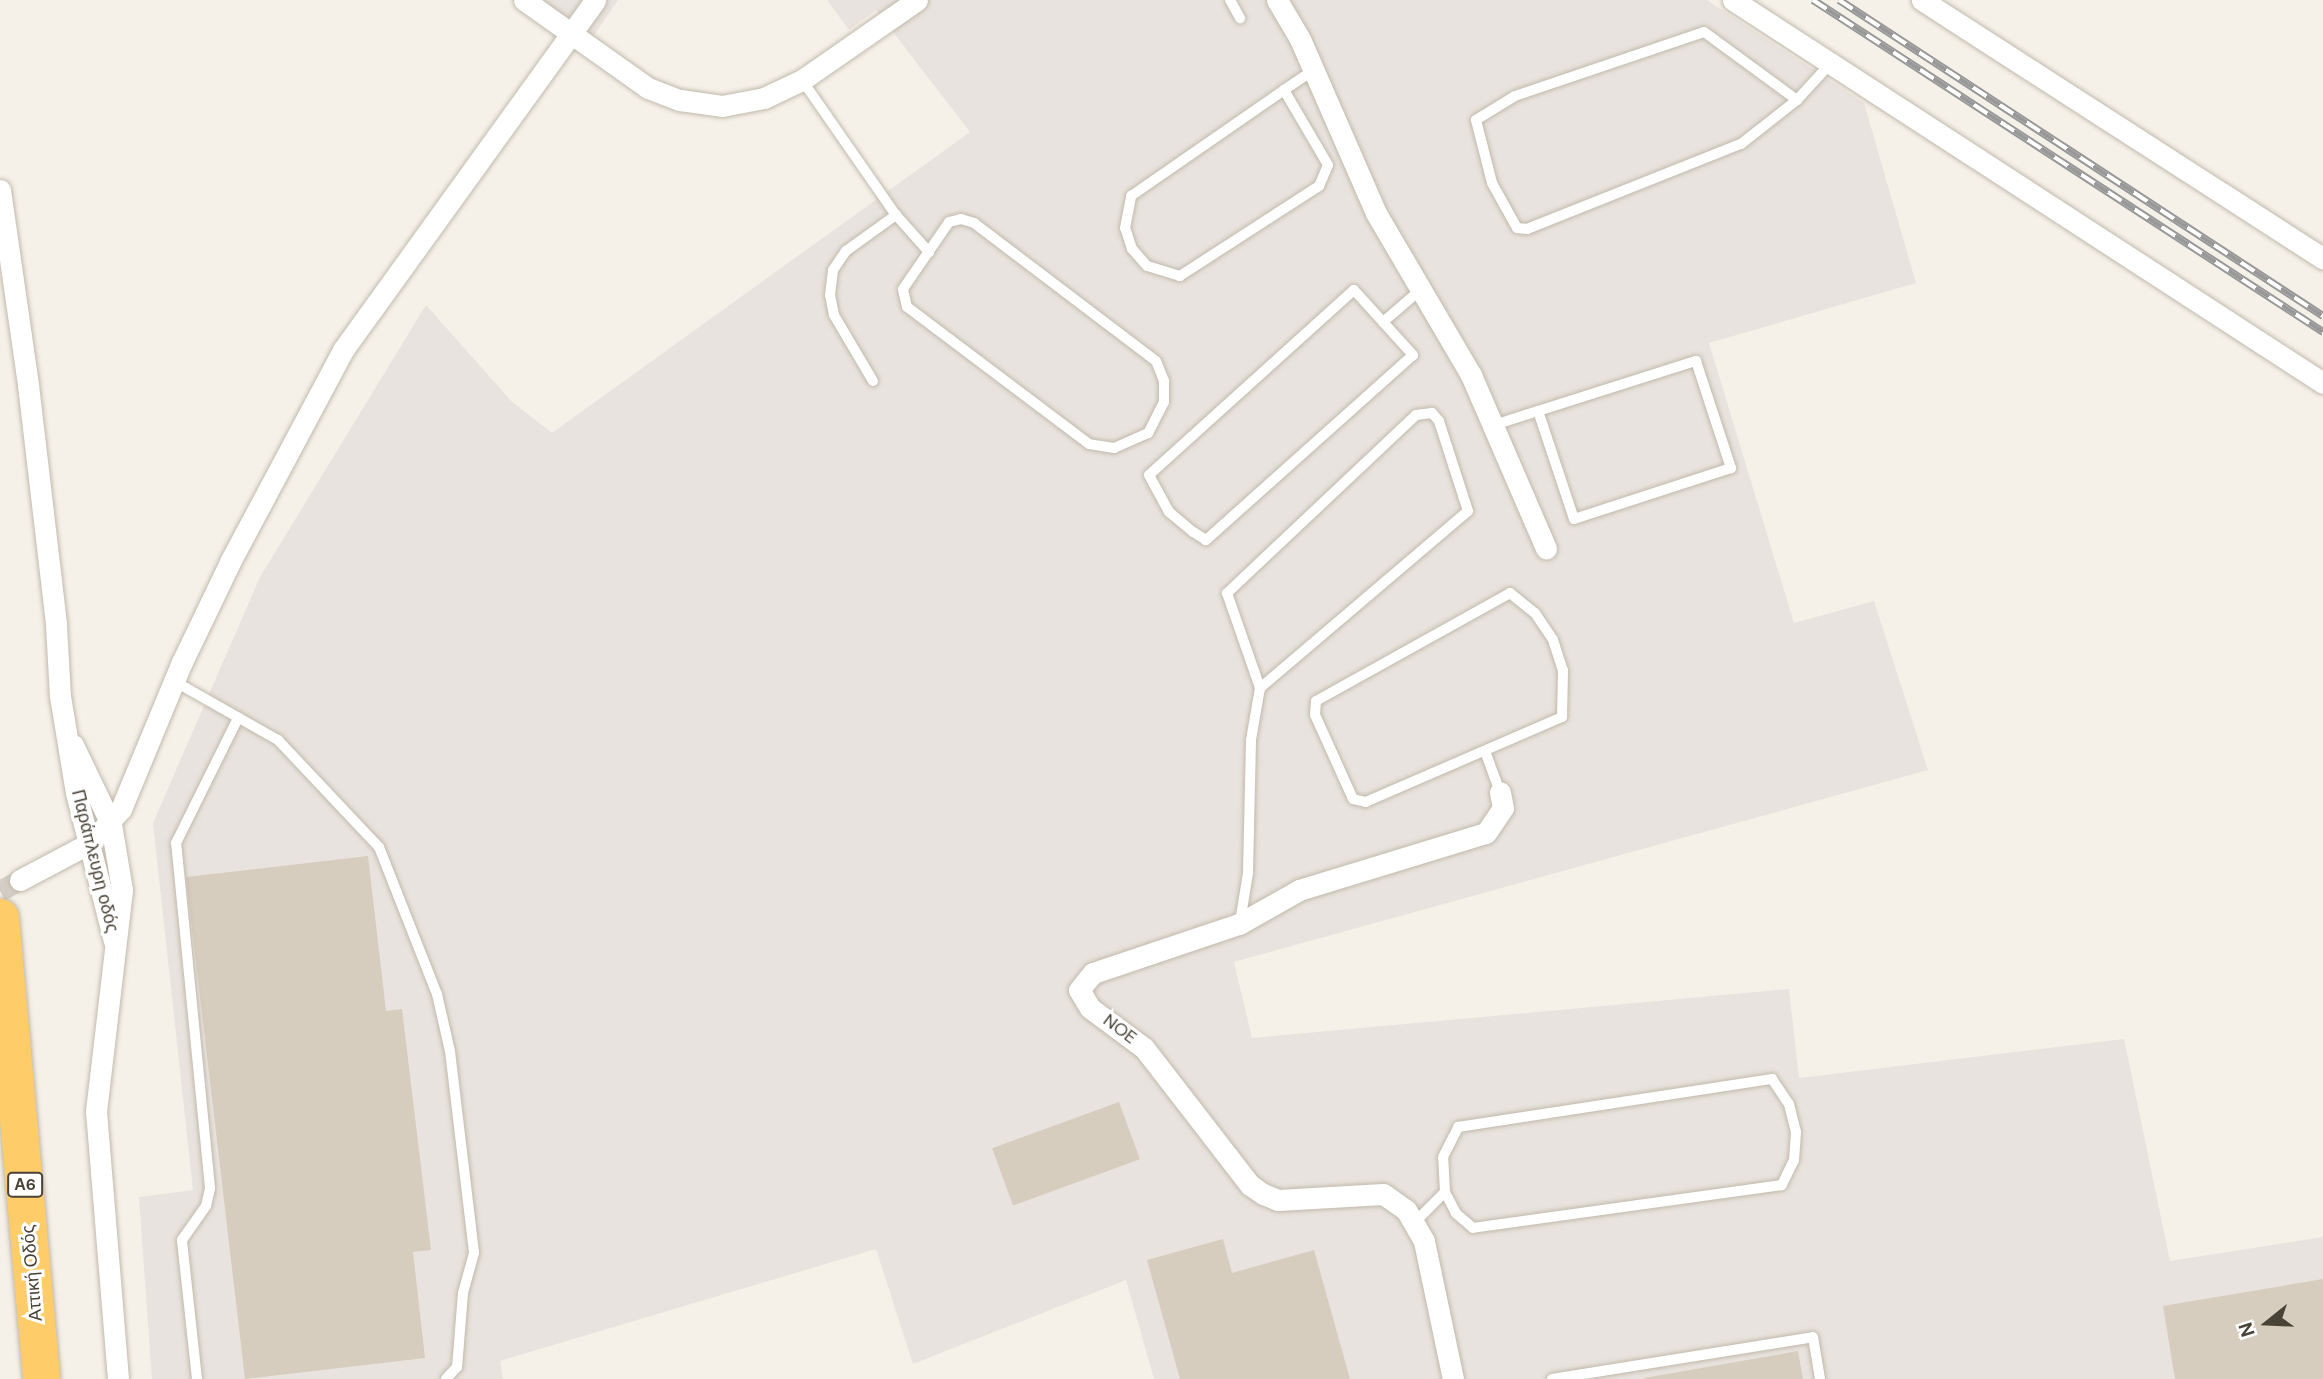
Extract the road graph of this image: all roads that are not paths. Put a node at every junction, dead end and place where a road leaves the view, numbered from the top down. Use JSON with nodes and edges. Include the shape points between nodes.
{"nodes":[{"id":1,"x":524,"y":0,"type":"edge"},
{"id":2,"x":595,"y":0,"type":"edge"},
{"id":3,"x":917,"y":0,"type":"edge"},
{"id":4,"x":1230,"y":0,"type":"edge"},
{"id":5,"x":1277,"y":0,"type":"edge"},
{"id":6,"x":1733,"y":0,"type":"edge"},
{"id":7,"x":1922,"y":0,"type":"edge"},
{"id":8,"x":1240,"y":18,"type":"dead end"},
{"id":9,"x":570,"y":35,"type":"junction"},
{"id":10,"x":1830,"y":64,"type":"junction"},
{"id":11,"x":1314,"y":70,"type":"junction"},
{"id":12,"x":802,"y":80,"type":"junction"},
{"id":13,"x":1284,"y":90,"type":"junction"},
{"id":14,"x":1797,"y":100,"type":"junction"},
{"id":15,"x":0,"y":190,"type":"edge"},
{"id":16,"x":896,"y":215,"type":"junction"},
{"id":17,"x":929,"y":252,"type":"junction"},
{"id":18,"x":2323,"y":258,"type":"edge"},
{"id":19,"x":1419,"y":291,"type":"junction"},
{"id":20,"x":1383,"y":322,"type":"junction"},
{"id":21,"x":873,"y":382,"type":"dead end"},
{"id":22,"x":2323,"y":383,"type":"edge"},
{"id":23,"x":1538,"y":411,"type":"junction"},
{"id":24,"x":1492,"y":426,"type":"junction"},
{"id":25,"x":1546,"y":548,"type":"dead end"},
{"id":26,"x":174,"y":681,"type":"junction"},
{"id":27,"x":1260,"y":688,"type":"junction"},
{"id":28,"x":238,"y":718,"type":"junction"},
{"id":29,"x":69,"y":737,"type":"junction"},
{"id":30,"x":1485,"y":751,"type":"junction"},
{"id":31,"x":141,"y":760,"type":"junction"},
{"id":32,"x":89,"y":774,"type":"junction"},
{"id":33,"x":1500,"y":792,"type":"joint"},
{"id":34,"x":111,"y":824,"type":"junction"},
{"id":35,"x":90,"y":843,"type":"junction"},
{"id":36,"x":42,"y":870,"type":"junction"},
{"id":37,"x":20,"y":880,"type":"tunnel mouth"},
{"id":38,"x":104,"y":892,"type":"junction"},
{"id":39,"x":0,"y":917,"type":"edge"},
{"id":40,"x":1239,"y":924,"type":"junction"},
{"id":41,"x":114,"y":941,"type":"junction"},
{"id":42,"x":1445,"y":1192,"type":"junction"},
{"id":43,"x":1415,"y":1222,"type":"junction"},
{"id":44,"x":41,"y":1379,"type":"edge"},
{"id":45,"x":118,"y":1379,"type":"edge"},
{"id":46,"x":197,"y":1379,"type":"edge"},
{"id":47,"x":446,"y":1379,"type":"edge"},
{"id":48,"x":1453,"y":1379,"type":"edge"},
{"id":49,"x":1552,"y":1379,"type":"edge"},
{"id":50,"x":1821,"y":1379,"type":"edge"}],
"edges":[{"from":1,"to":9,"type":"street"},
{"from":2,"to":9,"type":"street"},
{"from":3,"to":12,"type":"street"},
{"from":4,"to":8,"type":"lane"},
{"from":5,"to":11,"type":"street"},
{"from":6,"to":10,"type":"street"},
{"from":7,"to":18,"type":"street"},
{"from":9,"to":12,"type":"street","via":[[649,88],[681,100],[722,106],[764,99]]},
{"from":9,"to":26,"type":"street","via":[[343,350],[255,512]]},
{"from":10,"to":14,"type":"lane"},
{"from":10,"to":22,"type":"street"},
{"from":11,"to":13,"type":"lane"},
{"from":11,"to":19,"type":"street","via":[[1376,213]]},
{"from":12,"to":16,"type":"lane"},
{"from":13,"to":13,"type":"lane","via":[[1130,196],[1125,228],[1132,249],[1147,266],[1180,276],[1319,186],[1328,164]]},
{"from":14,"to":14,"type":"lane","via":[[1741,144],[1527,229],[1517,228],[1492,183],[1476,120],[1515,96],[1704,32]]},
{"from":15,"to":29,"type":"street","via":[[28,384],[60,696]]},
{"from":16,"to":17,"type":"lane"},
{"from":16,"to":21,"type":"lane","via":[[846,251],[833,270],[830,295],[834,315]]},
{"from":17,"to":17,"type":"lane","via":[[949,222],[974,223],[1156,361],[1165,392],[1156,424],[1126,446],[1089,444],[907,307],[903,289]]},
{"from":19,"to":20,"type":"lane"},
{"from":19,"to":24,"type":"street","via":[[1448,332]]},
{"from":20,"to":20,"type":"lane","via":[[1354,290],[1149,475],[1169,512],[1206,540],[1413,355]]},
{"from":23,"to":23,"type":"lane","via":[[1696,361],[1731,468],[1574,519]]},
{"from":23,"to":24,"type":"lane"},
{"from":24,"to":25,"type":"street"},
{"from":26,"to":28,"type":"lane"},
{"from":26,"to":31,"type":"street"},
{"from":27,"to":27,"type":"lane","via":[[1468,511],[1439,421],[1432,413],[1416,415],[1227,593]]},
{"from":27,"to":40,"type":"lane","via":[[1251,740],[1248,873]]},
{"from":28,"to":46,"type":"lane","via":[[176,843],[210,1188],[206,1206],[182,1240]]},
{"from":28,"to":47,"type":"lane","via":[[278,740],[379,847],[437,994],[450,1051],[474,1253],[463,1293],[457,1367]]},
{"from":29,"to":32,"type":"street","name":"Παράπλευρη οδός"},
{"from":29,"to":35,"type":"street","name":"Παράπλευρη οδός"},
{"from":30,"to":30,"type":"lane","via":[[1562,717],[1565,685],[1559,654],[1535,613],[1510,593],[1316,701],[1315,715],[1353,799],[1366,802]]},
{"from":30,"to":33,"type":"lane"},
{"from":31,"to":32,"type":"street","name":"Παράπλευρη οδός","via":[[113,783]]},
{"from":31,"to":34,"type":"street"},
{"from":32,"to":34,"type":"street","name":"Παράπλευρη οδός"},
{"from":33,"to":40,"type":"street","name":"NOE","via":[[1503,808],[1486,833],[1299,890]]},
{"from":34,"to":35,"type":"street"},
{"from":34,"to":41,"type":"street","name":"Παράπλευρη οδός","via":[[122,890]]},
{"from":35,"to":36,"type":"street"},
{"from":35,"to":38,"type":"street","name":"Παράπλευρη οδός"},
{"from":36,"to":37,"type":"street"},
{"from":36,"to":38,"type":"street","via":[[81,868],[94,875]]},
{"from":38,"to":41,"type":"street","name":"Παράπλευρη οδός"},
{"from":39,"to":44,"type":"highway","name":"Αττική Οδός","number":"Α6"},
{"from":40,"to":43,"type":"street","name":"NOE","via":[[1093,973],[1082,984],[1082,1000],[1144,1048],[1250,1185],[1263,1194],[1278,1200],[1382,1194],[1395,1200]]},
{"from":41,"to":45,"type":"street","via":[[96,1111]]},
{"from":42,"to":42,"type":"lane","via":[[1456,1213],[1473,1228],[1782,1185],[1796,1146],[1794,1118],[1772,1079],[1458,1127],[1443,1157]]},
{"from":42,"to":43,"type":"lane"},
{"from":43,"to":48,"type":"street","name":"NOE"},
{"from":49,"to":50,"type":"lane","via":[[1813,1337]]}]}
